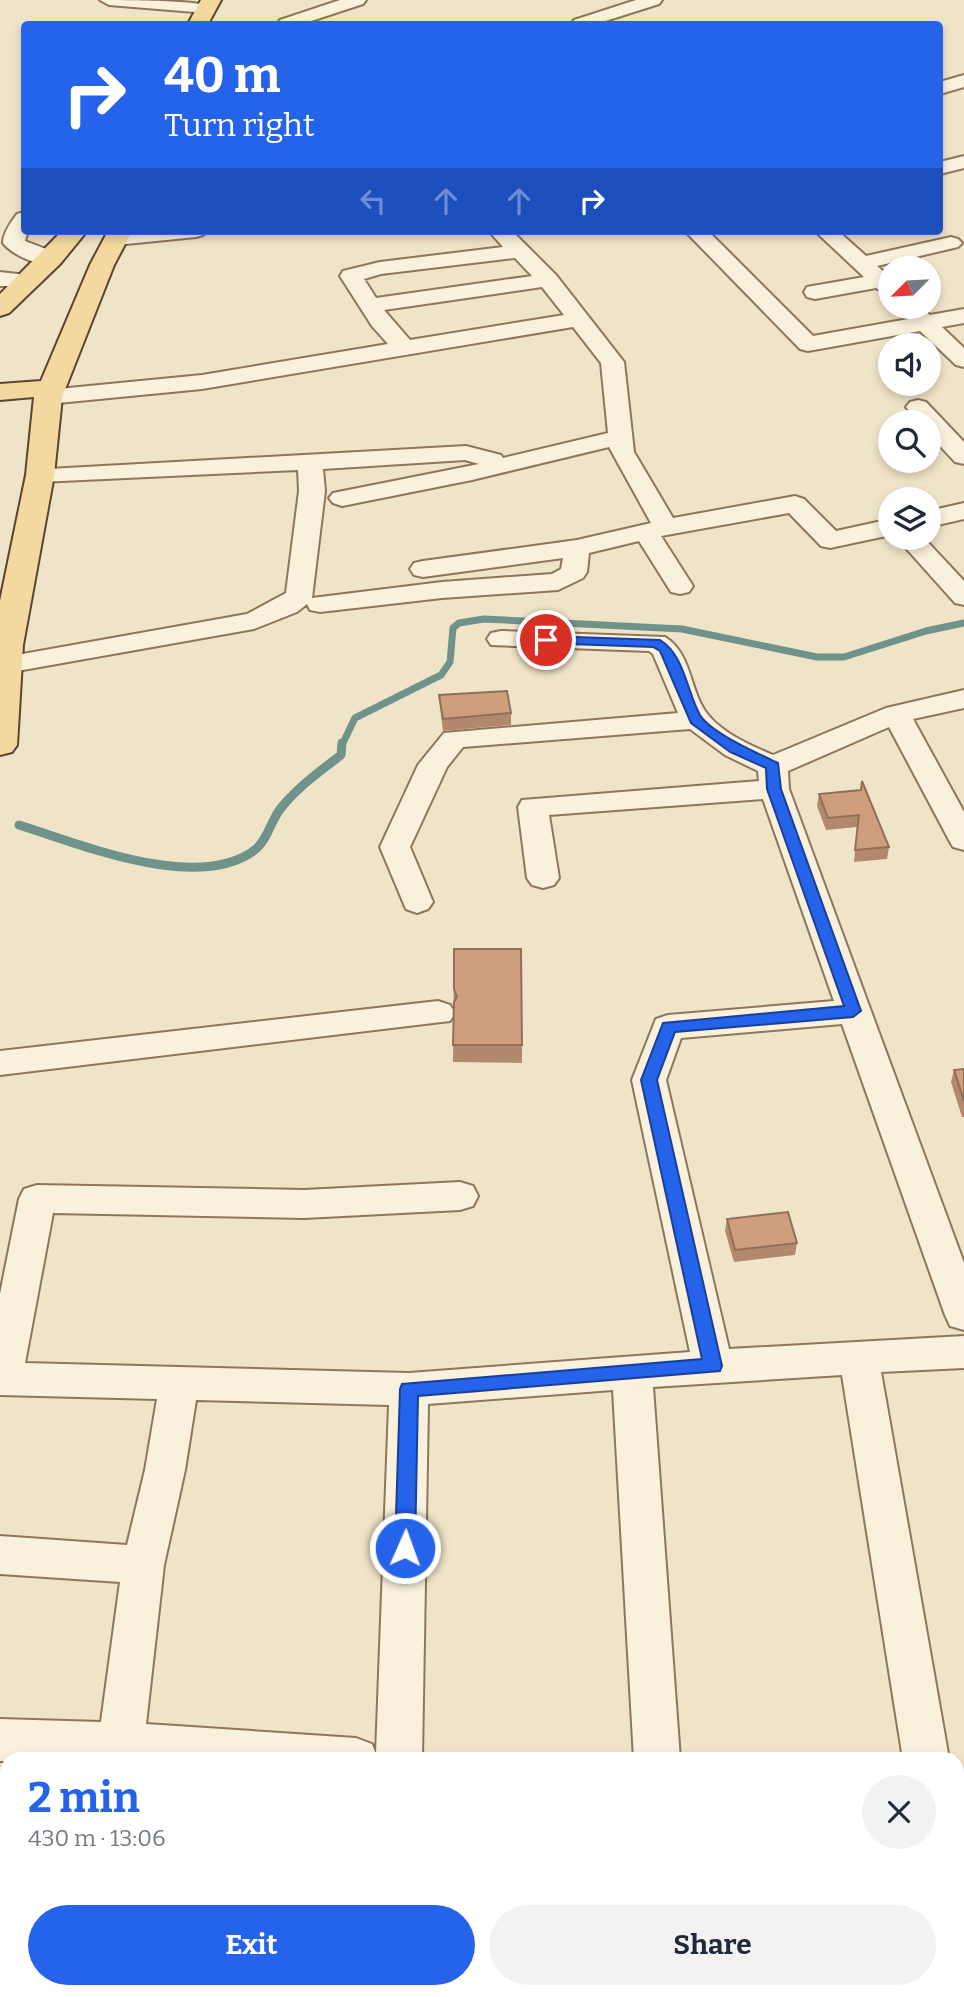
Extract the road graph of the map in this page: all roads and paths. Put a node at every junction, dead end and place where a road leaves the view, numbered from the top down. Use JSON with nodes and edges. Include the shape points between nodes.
{"nodes":[{"id":1,"x":109,"y":0,"type":"edge"},
{"id":2,"x":231,"y":0,"type":"edge"},
{"id":3,"x":357,"y":0,"type":"edge"},
{"id":4,"x":653,"y":0,"type":"edge"},
{"id":5,"x":206,"y":11,"type":"edge"},
{"id":6,"x":221,"y":21,"type":"edge"},
{"id":7,"x":295,"y":21,"type":"edge"},
{"id":8,"x":594,"y":21,"type":"edge"},
{"id":9,"x":964,"y":81,"type":"edge"},
{"id":10,"x":943,"y":88,"type":"edge"},
{"id":11,"x":943,"y":88,"type":"edge"},
{"id":12,"x":964,"y":98,"type":"edge"},
{"id":13,"x":964,"y":162,"type":"edge"},
{"id":14,"x":943,"y":167,"type":"edge"},
{"id":15,"x":21,"y":224,"type":"edge"},
{"id":16,"x":72,"y":235,"type":"edge"},
{"id":17,"x":118,"y":235,"type":"edge"},
{"id":18,"x":504,"y":235,"type":"edge"},
{"id":19,"x":700,"y":235,"type":"edge"},
{"id":20,"x":830,"y":235,"type":"edge"},
{"id":21,"x":7,"y":243,"type":"edge"},
{"id":22,"x":951,"y":243,"type":"edge"},
{"id":23,"x":520,"y":251,"type":"junction"},
{"id":24,"x":51,"y":259,"type":"junction"},
{"id":25,"x":861,"y":263,"type":"junction"},
{"id":26,"x":878,"y":278,"type":"edge"},
{"id":27,"x":0,"y":279,"type":"edge"},
{"id":28,"x":548,"y":279,"type":"junction"},
{"id":29,"x":28,"y":281,"type":"junction"},
{"id":30,"x":878,"y":286,"type":"edge"},
{"id":31,"x":815,"y":292,"type":"dead end"},
{"id":32,"x":370,"y":305,"type":"junction"},
{"id":33,"x":0,"y":308,"type":"edge"},
{"id":34,"x":964,"y":316,"type":"edge"},
{"id":35,"x":579,"y":318,"type":"junction"},
{"id":36,"x":921,"y":319,"type":"edge"},
{"id":37,"x":925,"y":323,"type":"junction"},
{"id":38,"x":403,"y":347,"type":"junction"},
{"id":39,"x":964,"y":359,"type":"edge"},
{"id":40,"x":0,"y":392,"type":"edge"},
{"id":41,"x":49,"y":392,"type":"junction"},
{"id":42,"x":918,"y":407,"type":"dead end"},
{"id":43,"x":620,"y":437,"type":"junction"},
{"id":44,"x":964,"y":457,"type":"edge"},
{"id":45,"x":310,"y":462,"type":"junction"},
{"id":46,"x":504,"y":465,"type":"junction"},
{"id":47,"x":40,"y":475,"type":"junction"},
{"id":48,"x":342,"y":498,"type":"dead end"},
{"id":49,"x":964,"y":511,"type":"edge"},
{"id":50,"x":941,"y":516,"type":"edge"},
{"id":51,"x":656,"y":529,"type":"junction"},
{"id":52,"x":878,"y":530,"type":"edge"},
{"id":53,"x":577,"y":548,"type":"junction"},
{"id":54,"x":921,"y":550,"type":"edge"},
{"id":55,"x":423,"y":569,"type":"dead end"},
{"id":56,"x":680,"y":586,"type":"dead end"},
{"id":57,"x":964,"y":597,"type":"edge"},
{"id":58,"x":320,"y":604,"type":"dead end"},
{"id":59,"x":501,"y":639,"type":"dead end"},
{"id":60,"x":6,"y":665,"type":"junction"},
{"id":61,"x":964,"y":699,"type":"edge"},
{"id":62,"x":896,"y":714,"type":"junction"},
{"id":63,"x":696,"y":720,"type":"junction"},
{"id":64,"x":0,"y":745,"type":"edge"},
{"id":65,"x":774,"y":778,"type":"junction"},
{"id":66,"x":964,"y":840,"type":"edge"},
{"id":67,"x":543,"y":878,"type":"dead end"},
{"id":68,"x":417,"y":902,"type":"dead end"},
{"id":69,"x":853,"y":1011,"type":"junction"},
{"id":70,"x":438,"y":1013,"type":"dead end"},
{"id":71,"x":0,"y":1063,"type":"edge"},
{"id":72,"x":460,"y":1196,"type":"dead end"},
{"id":73,"x":964,"y":1315,"type":"edge"},
{"id":74,"x":964,"y":1352,"type":"edge"},
{"id":75,"x":859,"y":1360,"type":"junction"},
{"id":76,"x":713,"y":1366,"type":"junction"},
{"id":77,"x":632,"y":1372,"type":"junction"},
{"id":78,"x":2,"y":1379,"type":"edge"},
{"id":79,"x":179,"y":1383,"type":"junction"},
{"id":80,"x":409,"y":1389,"type":"junction"},
{"id":81,"x":0,"y":1555,"type":"edge"},
{"id":82,"x":143,"y":1565,"type":"junction"},
{"id":83,"x":0,"y":1741,"type":"edge"},
{"id":84,"x":120,"y":1751,"type":"edge"},
{"id":85,"x":150,"y":1752,"type":"edge"},
{"id":86,"x":399,"y":1752,"type":"edge"},
{"id":87,"x":657,"y":1752,"type":"edge"},
{"id":88,"x":925,"y":1752,"type":"edge"}],
"edges":[{"from":1,"to":5,"type":"street"},
{"from":2,"to":6,"type":"main road"},
{"from":3,"to":7,"type":"street"},
{"from":4,"to":8,"type":"street"},
{"from":9,"to":10,"type":"street"},
{"from":11,"to":12,"type":"street"},
{"from":13,"to":14,"type":"street"},
{"from":15,"to":21,"type":"street"},
{"from":16,"to":24,"type":"main road"},
{"from":17,"to":41,"type":"main road"},
{"from":18,"to":23,"type":"street"},
{"from":19,"to":37,"type":"street","via":[[808,344]]},
{"from":20,"to":25,"type":"street"},
{"from":21,"to":24,"type":"street"},
{"from":22,"to":25,"type":"street"},
{"from":23,"to":28,"type":"street"},
{"from":23,"to":32,"type":"street","via":[[380,268],[351,276]]},
{"from":24,"to":29,"type":"main road"},
{"from":25,"to":26,"type":"street"},
{"from":27,"to":29,"type":"street"},
{"from":28,"to":32,"type":"street"},
{"from":28,"to":35,"type":"street"},
{"from":29,"to":33,"type":"main road"},
{"from":30,"to":31,"type":"street"},
{"from":32,"to":38,"type":"street"},
{"from":34,"to":37,"type":"street"},
{"from":35,"to":38,"type":"street"},
{"from":35,"to":43,"type":"street","via":[[612,362]]},
{"from":36,"to":37,"type":"street"},
{"from":37,"to":39,"type":"street"},
{"from":38,"to":41,"type":"street","via":[[202,382]]},
{"from":40,"to":41,"type":"main road"},
{"from":41,"to":47,"type":"main road"},
{"from":42,"to":44,"type":"street"},
{"from":43,"to":46,"type":"street"},
{"from":43,"to":51,"type":"street","via":[[622,452]]},
{"from":45,"to":46,"type":"street","via":[[466,453]]},
{"from":45,"to":47,"type":"street"},
{"from":45,"to":60,"type":"street","via":[[312,491],[300,596],[287,606],[254,621]]},
{"from":46,"to":48,"type":"street"},
{"from":47,"to":60,"type":"main road"},
{"from":49,"to":50,"type":"street"},
{"from":51,"to":52,"type":"street","via":[[795,504],[830,540]]},
{"from":51,"to":53,"type":"street"},
{"from":51,"to":56,"type":"street"},
{"from":53,"to":55,"type":"street"},
{"from":53,"to":58,"type":"street","via":[[574,572],[558,582]]},
{"from":54,"to":57,"type":"street"},
{"from":59,"to":63,"type":"street","via":[[655,643],[665,649]]},
{"from":60,"to":64,"type":"main road"},
{"from":61,"to":62,"type":"street"},
{"from":62,"to":65,"type":"street"},
{"from":62,"to":66,"type":"street"},
{"from":63,"to":65,"type":"street"},
{"from":63,"to":68,"type":"street","via":[[454,738],[433,765],[395,847]]},
{"from":65,"to":67,"type":"street","via":[[533,807]]},
{"from":65,"to":69,"type":"street"},
{"from":69,"to":73,"type":"street"},
{"from":69,"to":76,"type":"street","via":[[668,1027],[649,1080]]},
{"from":70,"to":71,"type":"street"},
{"from":72,"to":78,"type":"street","via":[[304,1204],[37,1199]]},
{"from":74,"to":75,"type":"street"},
{"from":75,"to":76,"type":"street"},
{"from":75,"to":88,"type":"street"},
{"from":76,"to":77,"type":"street"},
{"from":77,"to":80,"type":"street"},
{"from":77,"to":87,"type":"street"},
{"from":78,"to":79,"type":"street"},
{"from":79,"to":80,"type":"street"},
{"from":79,"to":82,"type":"street"},
{"from":80,"to":86,"type":"street"},
{"from":81,"to":82,"type":"street"},
{"from":82,"to":84,"type":"street"},
{"from":83,"to":84,"type":"street"},
{"from":84,"to":85,"type":"street"}]}
